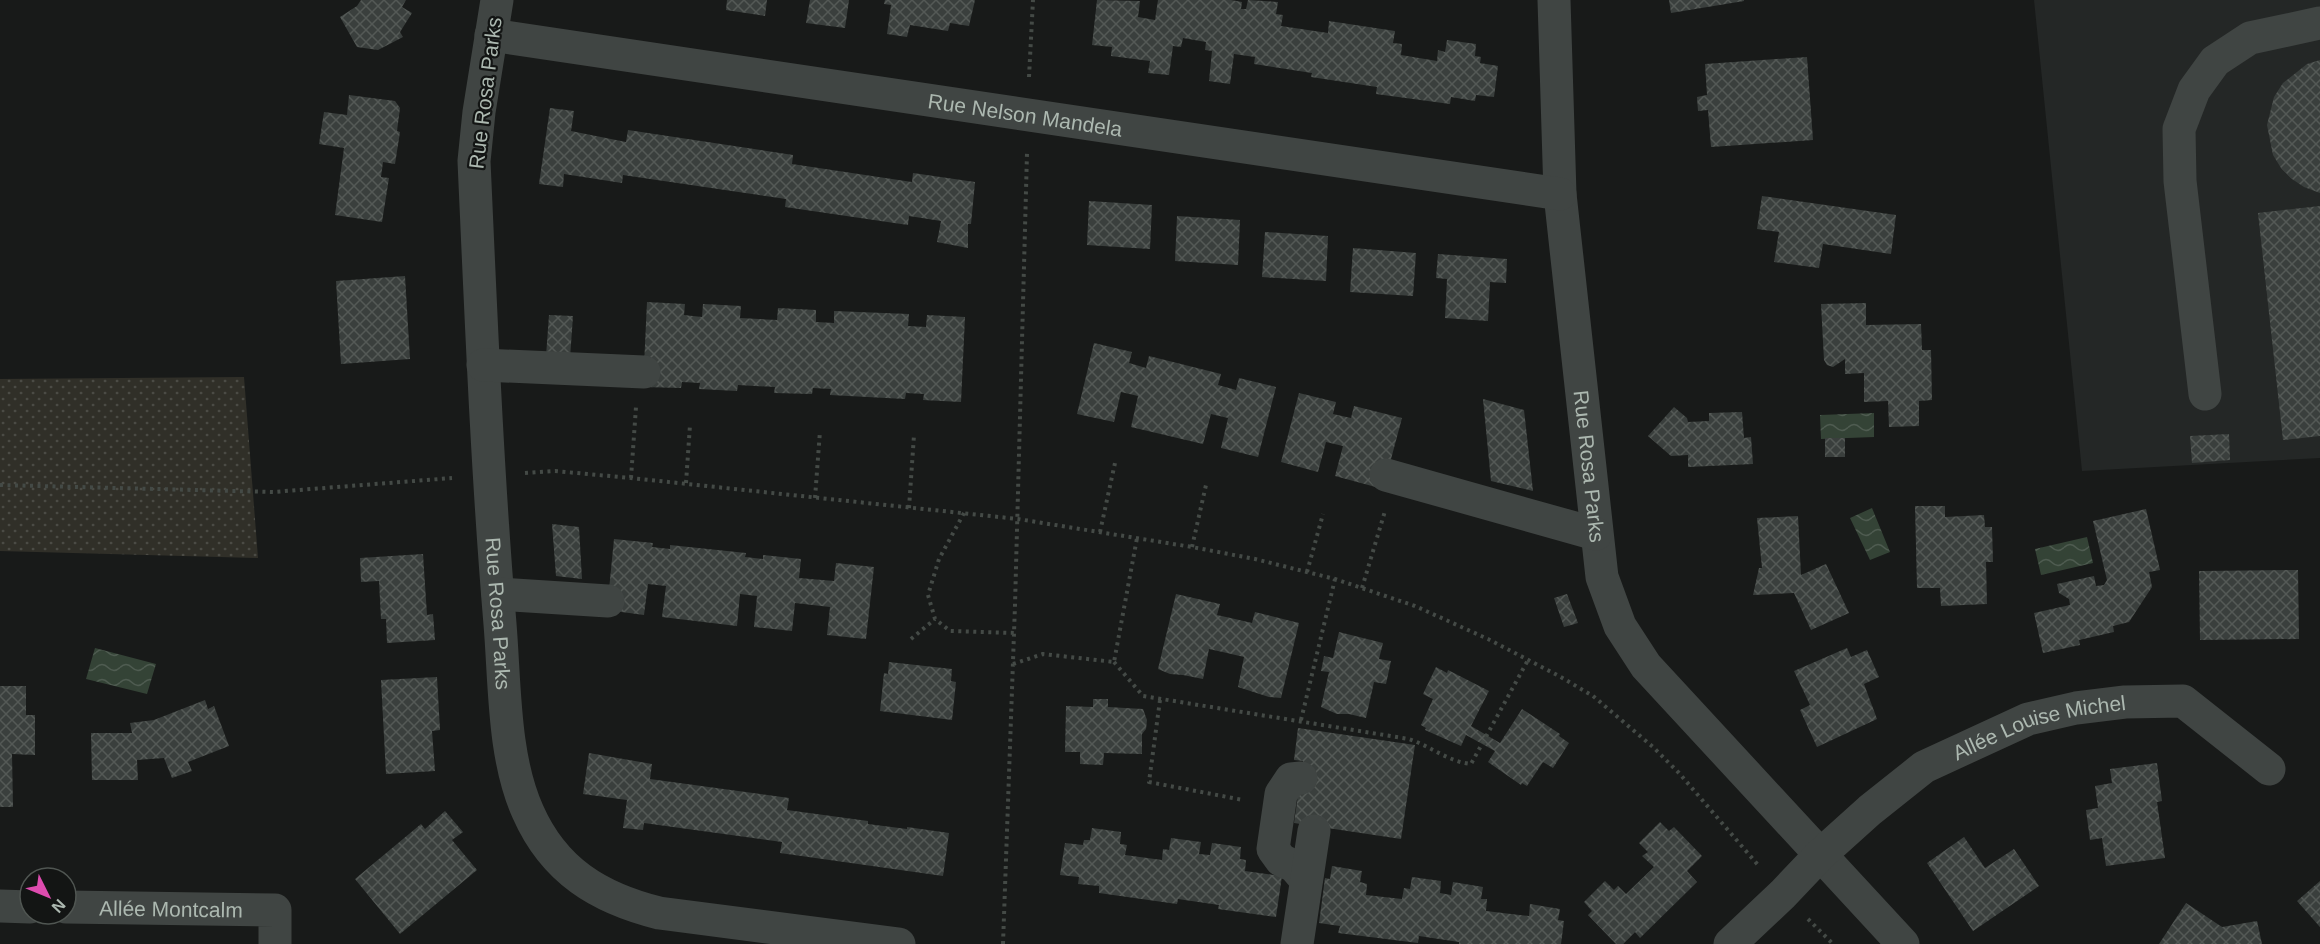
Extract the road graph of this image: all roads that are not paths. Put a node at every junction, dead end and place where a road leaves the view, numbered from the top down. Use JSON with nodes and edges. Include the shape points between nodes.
{"nodes":[{"id":1,"x":497,"y":0,"type":"edge"},
{"id":2,"x":1554,"y":0,"type":"edge"},
{"id":3,"x":2320,"y":23,"type":"edge"},
{"id":4,"x":491,"y":35,"type":"junction"},
{"id":5,"x":1560,"y":194,"type":"junction"},
{"id":6,"x":483,"y":365,"type":"junction"},
{"id":7,"x":641,"y":372,"type":"road end"},
{"id":8,"x":2205,"y":394,"type":"dead end"},
{"id":9,"x":1390,"y":476,"type":"road end"},
{"id":10,"x":1596,"y":534,"type":"junction"},
{"id":11,"x":498,"y":594,"type":"junction"},
{"id":12,"x":608,"y":601,"type":"dead end"},
{"id":13,"x":2269,"y":769,"type":"dead end"},
{"id":14,"x":1301,"y":777,"type":"dead end"},
{"id":15,"x":1314,"y":831,"type":"dead end"},
{"id":16,"x":1820,"y":855,"type":"junction"},
{"id":17,"x":1306,"y":880,"type":"junction"},
{"id":18,"x":0,"y":906,"type":"edge"},
{"id":19,"x":18,"y":907,"type":"edge"},
{"id":20,"x":78,"y":907,"type":"edge"},
{"id":21,"x":1298,"y":937,"type":"edge"},
{"id":22,"x":275,"y":944,"type":"edge"},
{"id":23,"x":899,"y":944,"type":"edge"},
{"id":24,"x":1730,"y":944,"type":"edge"},
{"id":25,"x":1903,"y":944,"type":"edge"}],
"edges":[{"from":1,"to":4,"type":"street","name":"Rue Rosa Parks"},
{"from":2,"to":5,"type":"street","name":"Rue Rosa Parks"},
{"from":3,"to":8,"type":"street","via":[[2250,38],[2215,61],[2194,90],[2179,129],[2180,181]]},
{"from":4,"to":5,"type":"street","name":"Rue Nelson Mandela"},
{"from":4,"to":6,"type":"street","name":"Rue Rosa Parks","via":[[474,161]]},
{"from":5,"to":10,"type":"street","name":"Rue Rosa Parks"},
{"from":6,"to":7,"type":"street"},
{"from":6,"to":11,"type":"street","name":"Rue Rosa Parks"},
{"from":9,"to":10,"type":"street"},
{"from":10,"to":16,"type":"street","name":"Rue Rosa Parks","via":[[1602,577],[1620,626],[1646,666]]},
{"from":11,"to":12,"type":"street"},
{"from":11,"to":23,"type":"street","name":"Rue Rosa Parks","via":[[509,732],[519,788],[539,833],[574,876],[600,893],[659,913]]},
{"from":13,"to":16,"type":"street","name":"Allée Louise Michel","via":[[2183,701],[2076,708],[2028,719],[1924,767]]},
{"from":14,"to":17,"type":"street","via":[[1291,779],[1281,794],[1274,849],[1281,860],[1294,866]]},
{"from":15,"to":17,"type":"street"},
{"from":16,"to":24,"type":"street"},
{"from":16,"to":25,"type":"street","name":"Rue Rosa Parks"},
{"from":17,"to":21,"type":"street"},
{"from":18,"to":19,"type":"street"},
{"from":20,"to":22,"type":"street","name":"Allée Montcalm","via":[[275,910]]}]}
